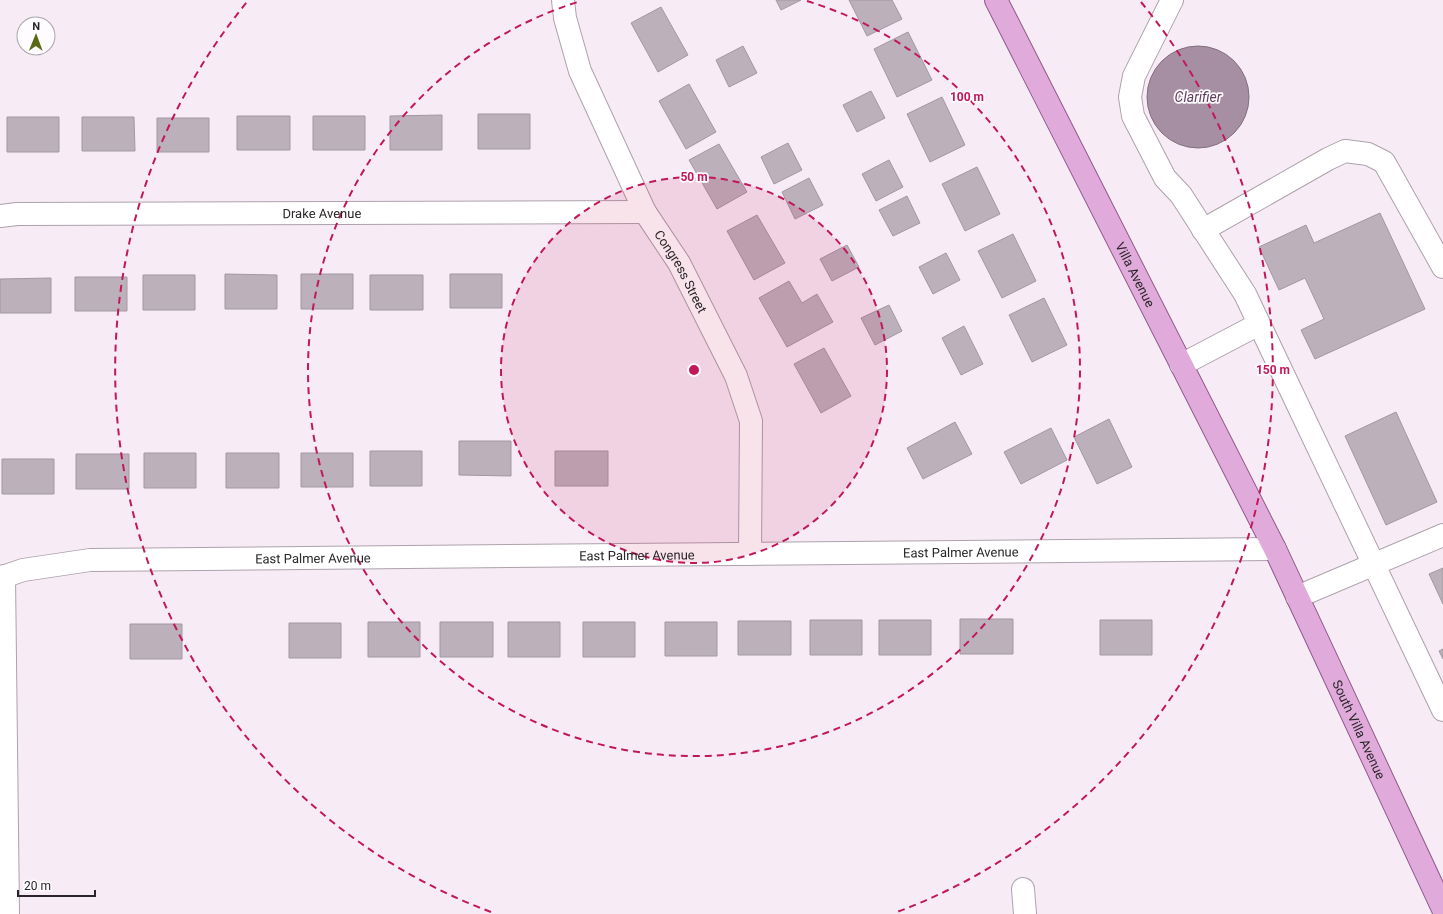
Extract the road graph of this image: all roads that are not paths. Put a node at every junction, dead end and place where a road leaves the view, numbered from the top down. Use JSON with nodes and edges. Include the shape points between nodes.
{"nodes":[{"id":1,"x":563,"y":0,"type":"edge"},
{"id":2,"x":996,"y":0,"type":"edge"},
{"id":3,"x":1172,"y":0,"type":"edge"},
{"id":4,"x":645,"y":212,"type":"junction"},
{"id":5,"x":0,"y":216,"type":"edge"},
{"id":6,"x":1203,"y":230,"type":"junction"},
{"id":7,"x":1443,"y":267,"type":"edge"},
{"id":8,"x":1259,"y":324,"type":"junction"},
{"id":9,"x":1181,"y":365,"type":"junction"},
{"id":10,"x":1443,"y":535,"type":"edge"},
{"id":11,"x":1275,"y":549,"type":"junction"},
{"id":12,"x":750,"y":554,"type":"junction"},
{"id":13,"x":1374,"y":565,"type":"junction"},
{"id":14,"x":2,"y":577,"type":"edge"},
{"id":15,"x":1298,"y":597,"type":"junction"},
{"id":16,"x":1443,"y":710,"type":"edge"},
{"id":17,"x":1023,"y":889,"type":"dead end"},
{"id":18,"x":1443,"y":909,"type":"edge"},
{"id":19,"x":8,"y":914,"type":"edge"},
{"id":20,"x":1025,"y":914,"type":"edge"}],
"edges":[{"from":1,"to":4,"type":"street","name":"Congress Street","via":[[565,18],[580,71]]},
{"from":2,"to":9,"type":"main road","name":"Villa Avenue"},
{"from":3,"to":6,"type":"street","via":[[1134,76],[1130,97],[1132,116],[1165,178],[1181,196]]},
{"from":4,"to":5,"type":"street","name":"Drake Avenue"},
{"from":4,"to":12,"type":"street","name":"Congress Street","via":[[682,270],[736,376],[751,421]]},
{"from":6,"to":7,"type":"street","via":[[1345,151],[1368,154],[1384,162]]},
{"from":6,"to":8,"type":"street","via":[[1245,294]]},
{"from":8,"to":9,"type":"street"},
{"from":8,"to":13,"type":"street"},
{"from":9,"to":11,"type":"main road","name":"Villa Avenue"},
{"from":10,"to":13,"type":"street"},
{"from":11,"to":12,"type":"street","name":"East Palmer Avenue"},
{"from":11,"to":15,"type":"main road","name":"South Villa Avenue"},
{"from":12,"to":14,"type":"street","name":"East Palmer Avenue","via":[[90,560],[23,570]]},
{"from":13,"to":15,"type":"street"},
{"from":13,"to":16,"type":"street"},
{"from":14,"to":19,"type":"street"},
{"from":15,"to":18,"type":"main road","name":"South Villa Avenue"},
{"from":17,"to":20,"type":"street"}]}
